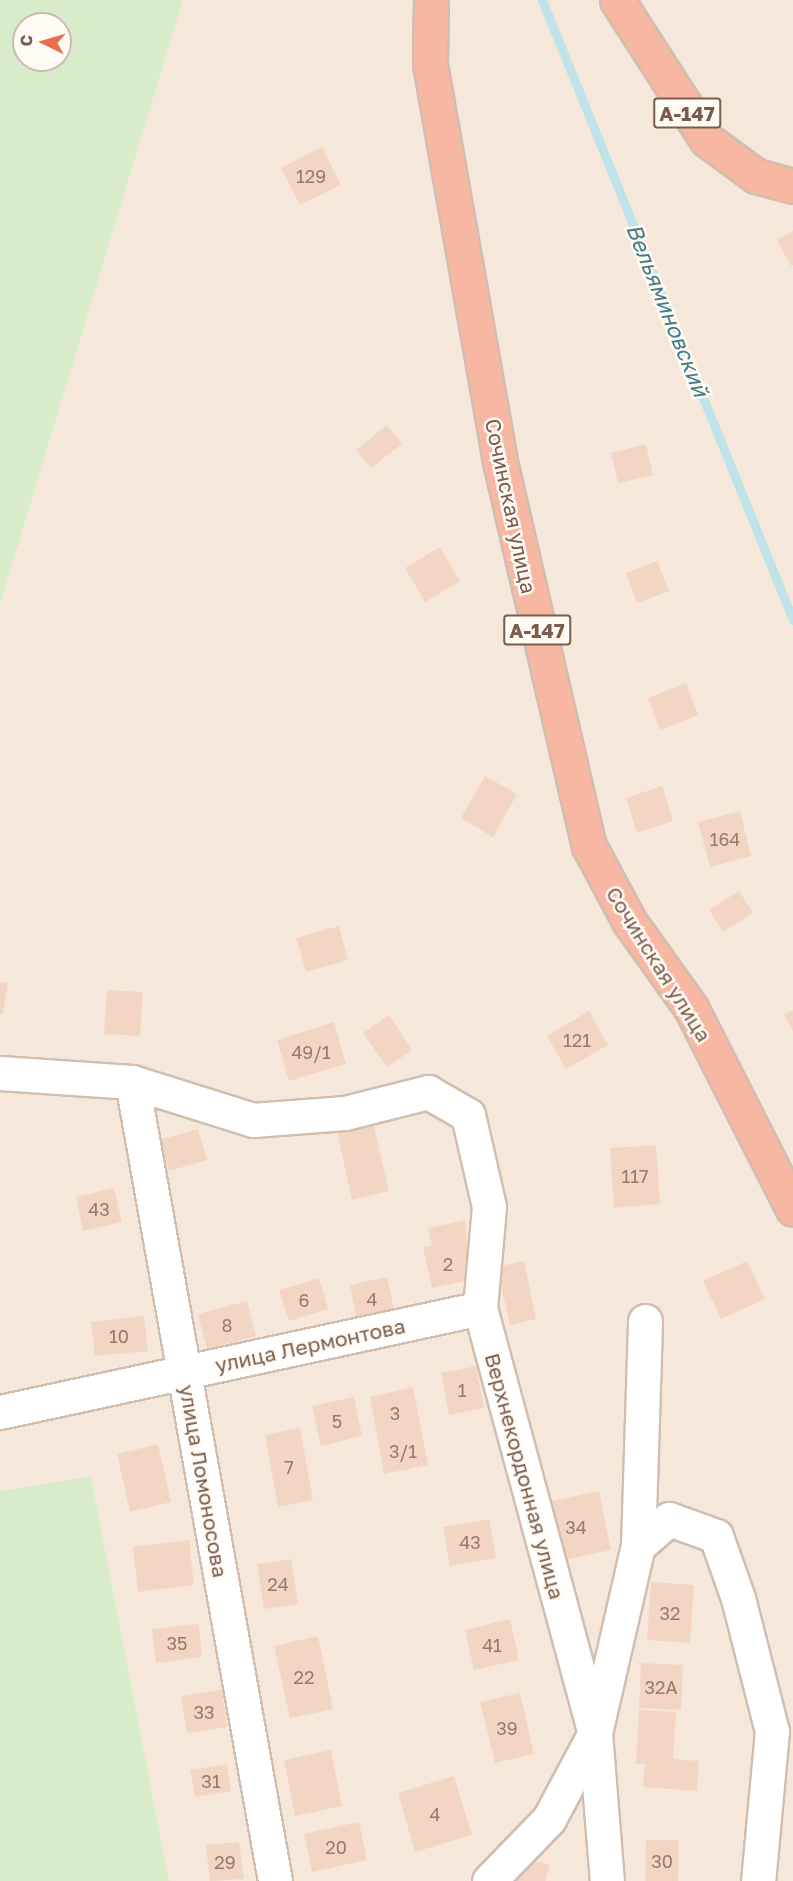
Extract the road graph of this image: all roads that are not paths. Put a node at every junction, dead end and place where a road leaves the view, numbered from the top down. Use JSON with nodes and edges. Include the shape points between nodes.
{"nodes":[{"id":1,"x":431,"y":0,"type":"edge"},
{"id":2,"x":617,"y":0,"type":"edge"},
{"id":3,"x":793,"y":186,"type":"edge"},
{"id":4,"x":0,"y":1073,"type":"edge"},
{"id":5,"x":132,"y":1082,"type":"junction"},
{"id":6,"x":793,"y":1209,"type":"edge"},
{"id":7,"x":480,"y":1308,"type":"junction"},
{"id":8,"x":645,"y":1321,"type":"dead end"},
{"id":9,"x":184,"y":1372,"type":"junction"},
{"id":10,"x":0,"y":1412,"type":"edge"},
{"id":11,"x":638,"y":1546,"type":"junction"},
{"id":12,"x":596,"y":1733,"type":"junction"},
{"id":13,"x":275,"y":1881,"type":"edge"},
{"id":14,"x":489,"y":1881,"type":"edge"},
{"id":15,"x":607,"y":1881,"type":"edge"},
{"id":16,"x":758,"y":1881,"type":"edge"}],
"edges":[{"from":1,"to":6,"type":"highway","name":"Сочинская улица","number":"А-147","via":[[430,64],[499,457],[589,846],[629,921],[691,1008]]},
{"from":2,"to":3,"type":"highway","number":"А-147","via":[[707,140],[756,176]]},
{"from":4,"to":5,"type":"street"},
{"from":5,"to":7,"type":"street","name":"Верхнекордонная улица","via":[[253,1120],[345,1113],[428,1092],[468,1115],[489,1207]]},
{"from":5,"to":9,"type":"street","name":"улица Ломоносова"},
{"from":7,"to":9,"type":"street","name":"улица Лермонтова"},
{"from":7,"to":12,"type":"street","name":"Верхнекордонная улица"},
{"from":8,"to":11,"type":"street"},
{"from":9,"to":10,"type":"street","name":"улица Лермонтова"},
{"from":9,"to":13,"type":"street","name":"улица Ломоносова"},
{"from":11,"to":12,"type":"street"},
{"from":11,"to":16,"type":"street","via":[[669,1519],[716,1536],[738,1598],[772,1731]]},
{"from":12,"to":14,"type":"street","via":[[549,1819]]},
{"from":12,"to":15,"type":"street","name":"Верхнекордонная улица"}]}
